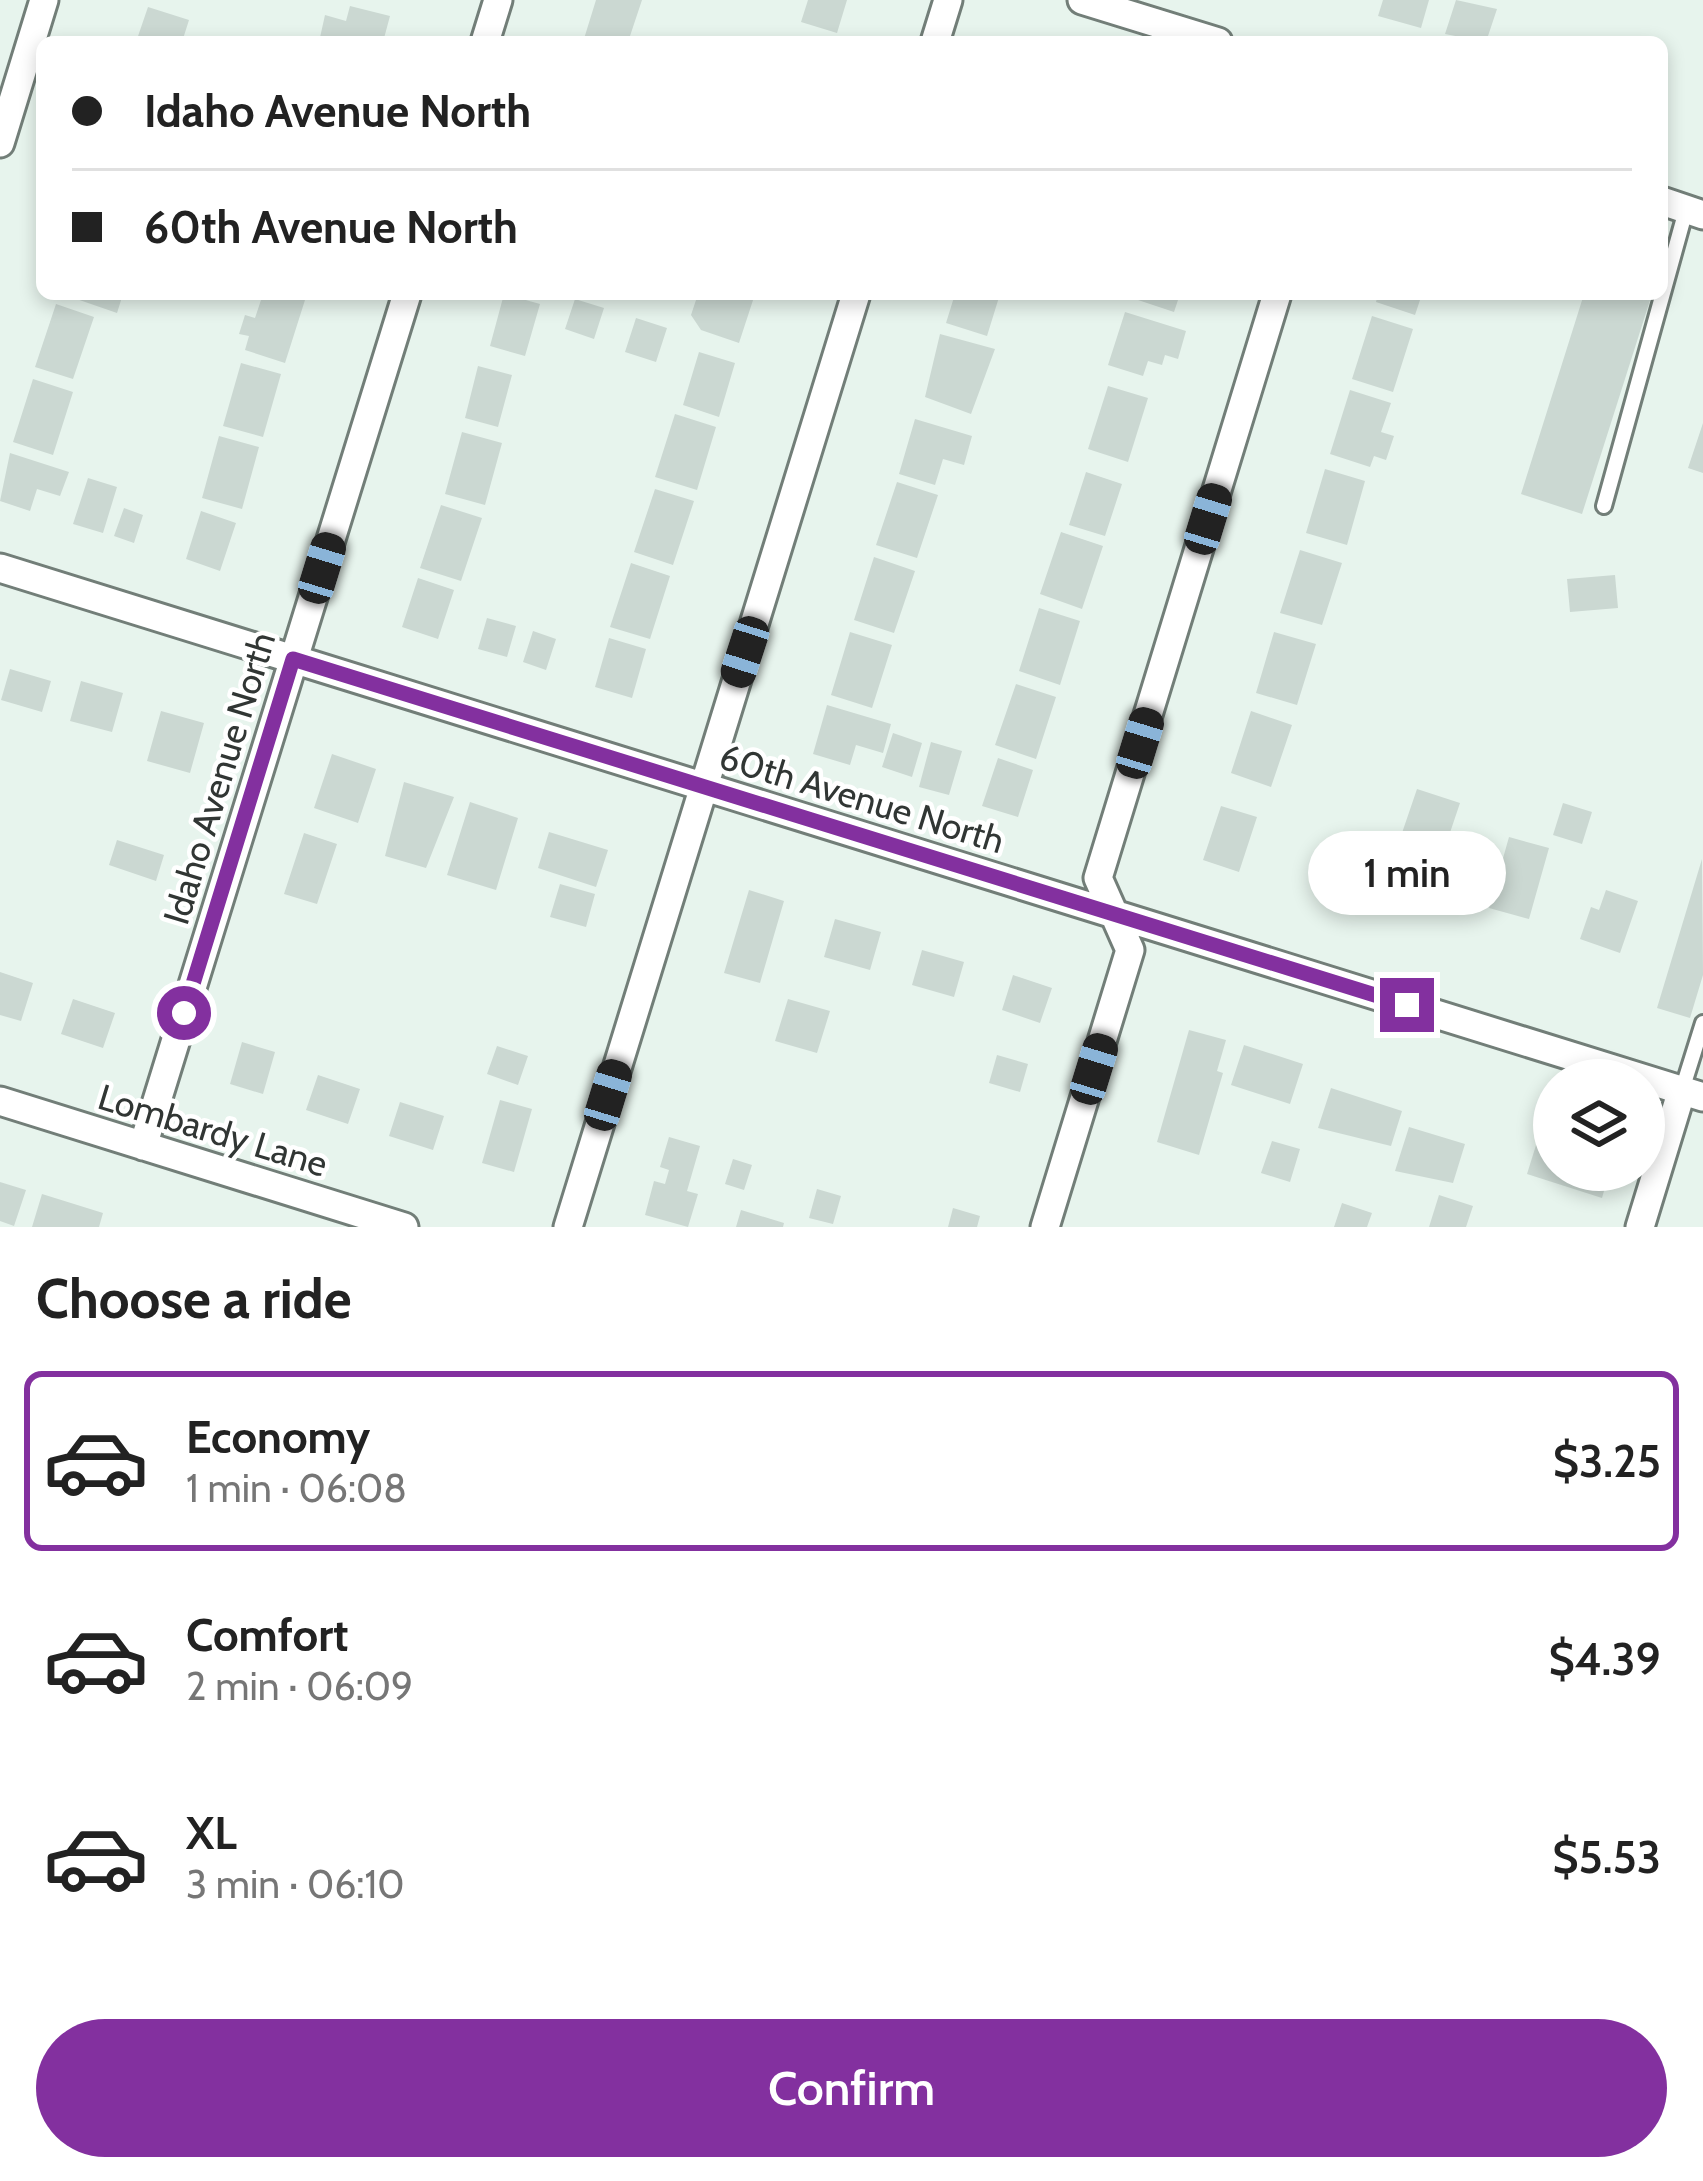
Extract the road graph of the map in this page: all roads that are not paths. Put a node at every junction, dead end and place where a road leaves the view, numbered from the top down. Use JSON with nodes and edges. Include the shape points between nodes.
{"nodes":[{"id":1,"x":44,"y":0,"type":"edge"},
{"id":2,"x":498,"y":0,"type":"edge"},
{"id":3,"x":948,"y":0,"type":"edge"},
{"id":4,"x":1082,"y":0,"type":"edge"},
{"id":5,"x":487,"y":36,"type":"edge"},
{"id":6,"x":937,"y":36,"type":"edge"},
{"id":7,"x":1199,"y":36,"type":"edge"},
{"id":8,"x":0,"y":142,"type":"edge"},
{"id":9,"x":1684,"y":209,"type":"edge"},
{"id":10,"x":1668,"y":268,"type":"edge"},
{"id":11,"x":405,"y":300,"type":"edge"},
{"id":12,"x":854,"y":300,"type":"edge"},
{"id":13,"x":1275,"y":300,"type":"edge"},
{"id":14,"x":1659,"y":300,"type":"edge"},
{"id":15,"x":1604,"y":506,"type":"dead end"},
{"id":16,"x":0,"y":568,"type":"edge"},
{"id":17,"x":293,"y":659,"type":"junction"},
{"id":18,"x":703,"y":787,"type":"junction"},
{"id":19,"x":1115,"y":914,"type":"junction"},
{"id":20,"x":1703,"y":1023,"type":"edge"},
{"id":21,"x":1692,"y":1094,"type":"edge"},
{"id":22,"x":0,"y":1102,"type":"edge"},
{"id":23,"x":143,"y":1146,"type":"junction"},
{"id":24,"x":404,"y":1227,"type":"edge"},
{"id":25,"x":568,"y":1227,"type":"edge"},
{"id":26,"x":1045,"y":1227,"type":"edge"},
{"id":27,"x":1640,"y":1227,"type":"edge"}],
"edges":[{"from":1,"to":8,"type":"street"},
{"from":2,"to":5,"type":"street"},
{"from":3,"to":6,"type":"street"},
{"from":4,"to":7,"type":"street"},
{"from":9,"to":10,"type":"lane"},
{"from":11,"to":17,"type":"street","name":"Idaho Avenue North"},
{"from":12,"to":18,"type":"street"},
{"from":13,"to":19,"type":"street","via":[[1098,878]]},
{"from":14,"to":15,"type":"lane"},
{"from":16,"to":17,"type":"street","name":"60th Avenue North"},
{"from":17,"to":18,"type":"street","name":"60th Avenue North"},
{"from":17,"to":23,"type":"street","name":"Idaho Avenue North"},
{"from":18,"to":19,"type":"street","name":"60th Avenue North"},
{"from":18,"to":25,"type":"street"},
{"from":19,"to":21,"type":"street","name":"60th Avenue North"},
{"from":19,"to":26,"type":"street","via":[[1130,950]]},
{"from":20,"to":21,"type":"lane"},
{"from":21,"to":27,"type":"street"},
{"from":22,"to":23,"type":"street","name":"Lombardy Lane"},
{"from":23,"to":24,"type":"street","name":"Lombardy Lane"}]}
